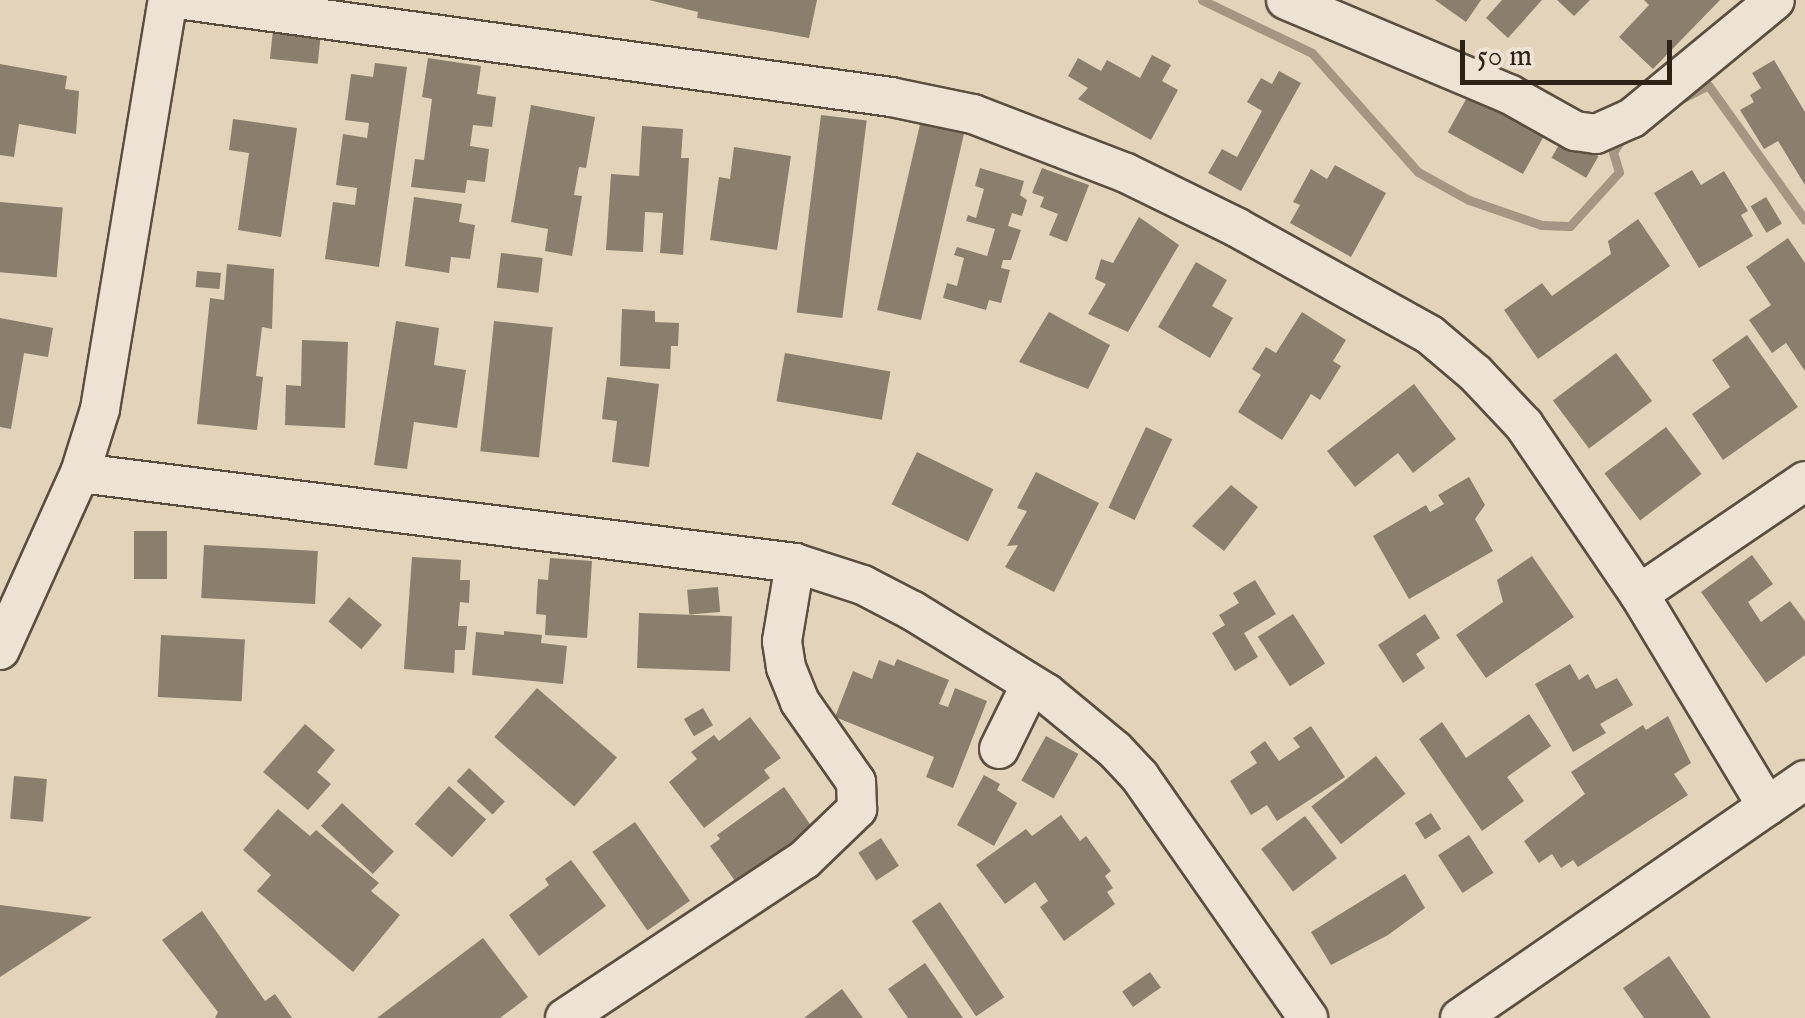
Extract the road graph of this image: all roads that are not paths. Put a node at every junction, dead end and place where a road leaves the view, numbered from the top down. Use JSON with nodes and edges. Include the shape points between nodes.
{"nodes":[{"id":1,"x":168,"y":0,"type":"edge"},
{"id":2,"x":185,"y":0,"type":"edge"},
{"id":3,"x":1286,"y":0,"type":"edge"},
{"id":4,"x":1775,"y":0,"type":"edge"},
{"id":5,"x":80,"y":474,"type":"junction"},
{"id":6,"x":1805,"y":481,"type":"edge"},
{"id":7,"x":795,"y":563,"type":"junction"},
{"id":8,"x":1638,"y":594,"type":"junction"},
{"id":9,"x":0,"y":650,"type":"edge"},
{"id":10,"x":1032,"y":684,"type":"junction"},
{"id":11,"x":1000,"y":749,"type":"dead end"},
{"id":12,"x":1805,"y":780,"type":"edge"},
{"id":13,"x":1768,"y":806,"type":"junction"},
{"id":14,"x":565,"y":1018,"type":"edge"},
{"id":15,"x":1308,"y":1018,"type":"edge"},
{"id":16,"x":1460,"y":1018,"type":"edge"}],
"edges":[{"from":1,"to":5,"type":"street","via":[[112,352]]},
{"from":2,"to":8,"type":"street","via":[[890,97],[973,114],[1126,173],[1430,335],[1524,425]]},
{"from":3,"to":4,"type":"street","via":[[1509,94],[1575,131],[1596,134],[1632,118]]},
{"from":5,"to":7,"type":"street"},
{"from":5,"to":9,"type":"street"},
{"from":6,"to":8,"type":"street"},
{"from":7,"to":10,"type":"street","via":[[913,611]]},
{"from":7,"to":14,"type":"street","via":[[782,640],[786,667],[800,702],[856,782],[857,809],[804,860]]},
{"from":8,"to":13,"type":"street"},
{"from":10,"to":11,"type":"street"},
{"from":10,"to":15,"type":"street","via":[[1086,722],[1140,777]]},
{"from":12,"to":13,"type":"street"},
{"from":13,"to":16,"type":"street"}]}
